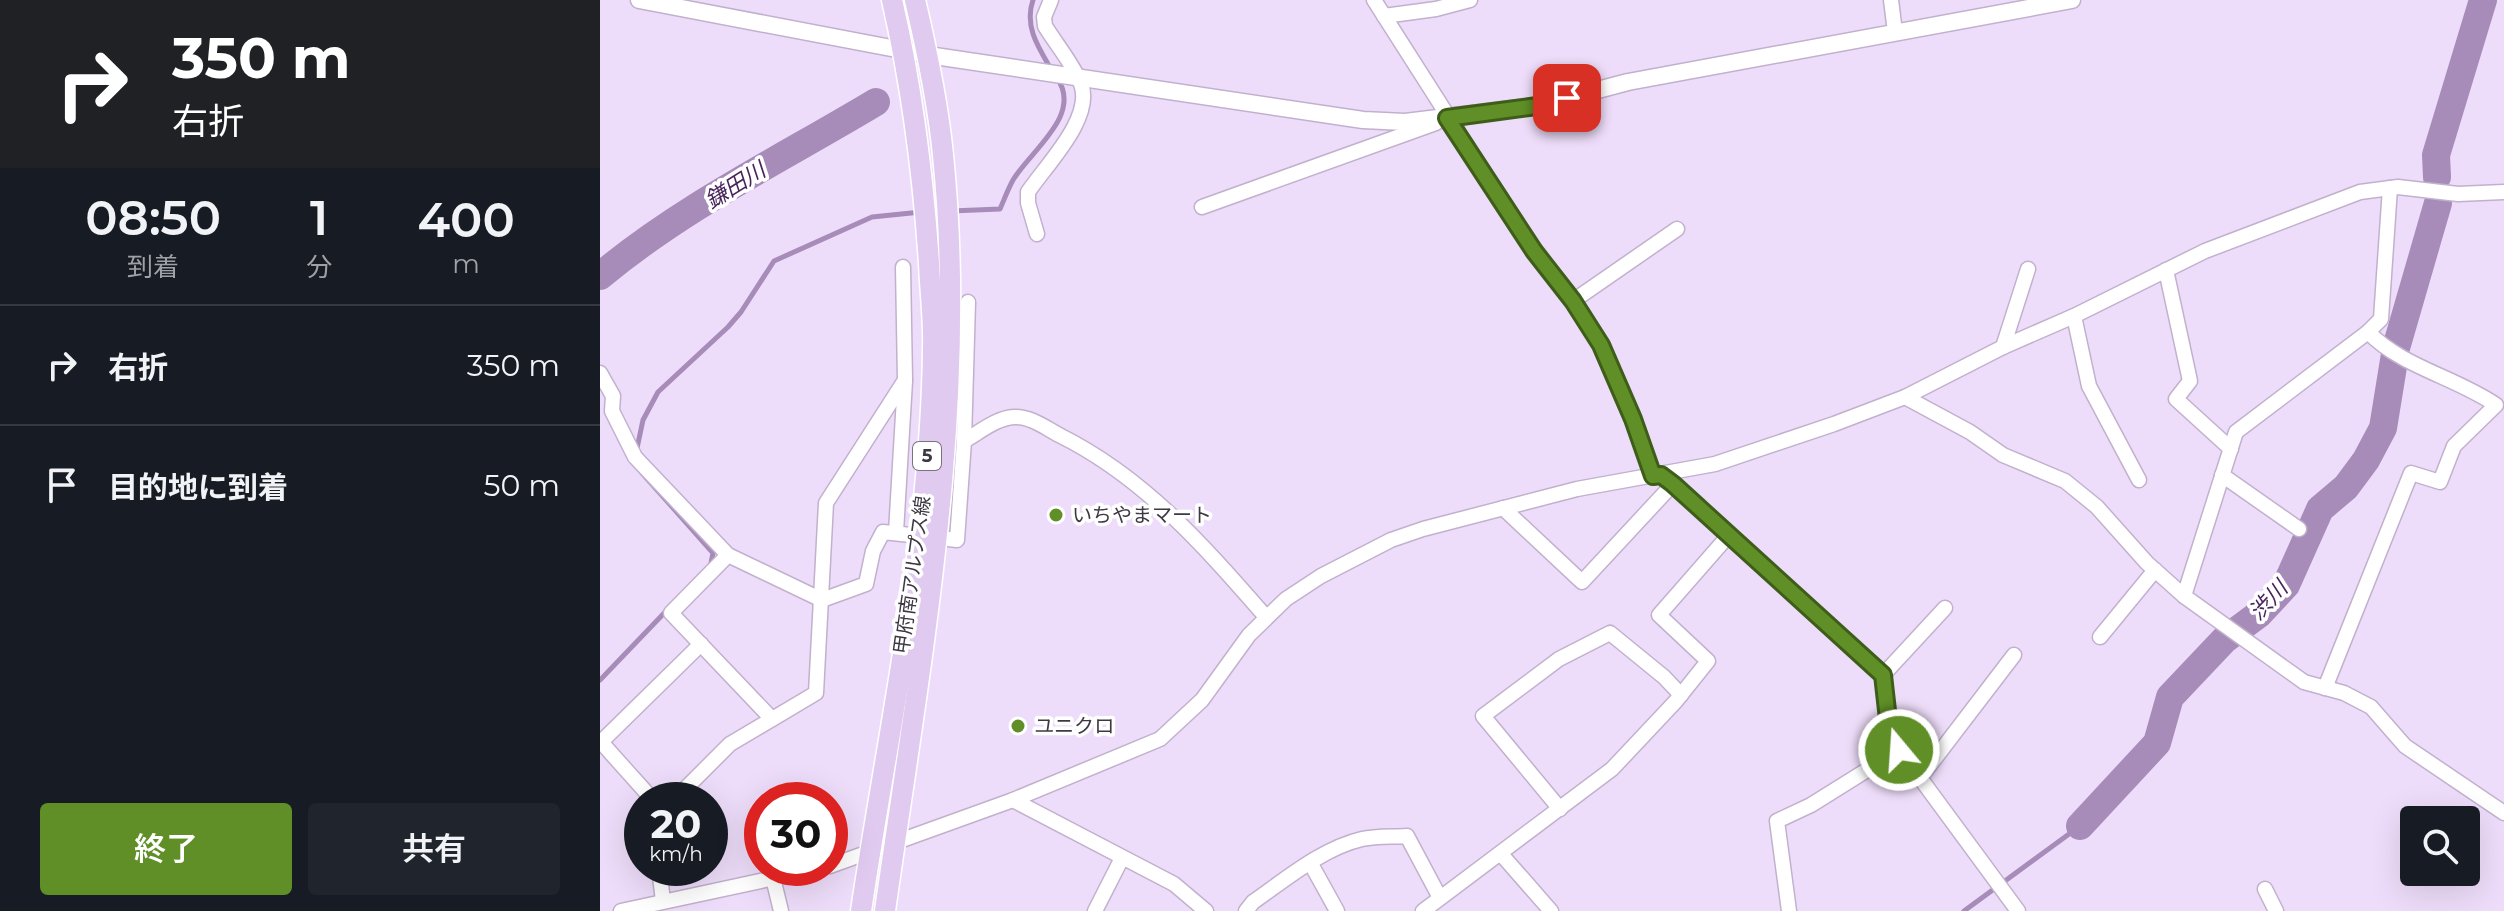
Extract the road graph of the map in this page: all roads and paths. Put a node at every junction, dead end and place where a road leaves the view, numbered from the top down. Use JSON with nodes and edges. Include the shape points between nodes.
{"nodes":[{"id":1,"x":639,"y":0,"type":"edge"},
{"id":2,"x":892,"y":0,"type":"edge"},
{"id":3,"x":915,"y":0,"type":"edge"},
{"id":4,"x":1051,"y":0,"type":"edge"},
{"id":5,"x":1374,"y":0,"type":"edge"},
{"id":6,"x":1470,"y":0,"type":"edge"},
{"id":7,"x":1891,"y":0,"type":"edge"},
{"id":8,"x":2072,"y":0,"type":"edge"},
{"id":9,"x":1384,"y":16,"type":"junction"},
{"id":10,"x":1895,"y":32,"type":"junction"},
{"id":11,"x":903,"y":48,"type":"junction"},
{"id":12,"x":928,"y":55,"type":"junction"},
{"id":13,"x":1072,"y":77,"type":"junction"},
{"id":14,"x":1447,"y":118,"type":"junction"},
{"id":15,"x":2390,"y":188,"type":"junction"},
{"id":16,"x":2504,"y":192,"type":"edge"},
{"id":17,"x":1202,"y":207,"type":"dead end"},
{"id":18,"x":1677,"y":229,"type":"dead end"},
{"id":19,"x":1037,"y":234,"type":"dead end"},
{"id":20,"x":903,"y":267,"type":"dead end"},
{"id":21,"x":2028,"y":269,"type":"dead end"},
{"id":22,"x":2166,"y":270,"type":"junction"},
{"id":23,"x":1573,"y":301,"type":"junction"},
{"id":24,"x":968,"y":302,"type":"dead end"},
{"id":25,"x":2074,"y":316,"type":"junction"},
{"id":26,"x":2368,"y":332,"type":"junction"},
{"id":27,"x":2003,"y":347,"type":"junction"},
{"id":28,"x":600,"y":373,"type":"edge"},
{"id":29,"x":905,"y":380,"type":"junction"},
{"id":30,"x":1905,"y":397,"type":"junction"},
{"id":31,"x":606,"y":415,"type":"edge"},
{"id":32,"x":964,"y":441,"type":"junction"},
{"id":33,"x":2231,"y":449,"type":"junction"},
{"id":34,"x":2222,"y":475,"type":"junction"},
{"id":35,"x":1662,"y":478,"type":"junction"},
{"id":36,"x":2139,"y":480,"type":"dead end"},
{"id":37,"x":1503,"y":508,"type":"junction"},
{"id":38,"x":2299,"y":529,"type":"dead end"},
{"id":39,"x":896,"y":532,"type":"junction"},
{"id":40,"x":1729,"y":535,"type":"junction"},
{"id":41,"x":928,"y":536,"type":"junction"},
{"id":42,"x":728,"y":555,"type":"junction"},
{"id":43,"x":2155,"y":570,"type":"junction"},
{"id":44,"x":2184,"y":596,"type":"junction"},
{"id":45,"x":822,"y":600,"type":"junction"},
{"id":46,"x":1945,"y":608,"type":"dead end"},
{"id":47,"x":1266,"y":617,"type":"junction"},
{"id":48,"x":2100,"y":637,"type":"dead end"},
{"id":49,"x":701,"y":644,"type":"junction"},
{"id":50,"x":2014,"y":655,"type":"dead end"},
{"id":51,"x":1883,"y":675,"type":"junction"},
{"id":52,"x":2325,"y":688,"type":"junction"},
{"id":53,"x":1681,"y":695,"type":"junction"},
{"id":54,"x":772,"y":719,"type":"junction"},
{"id":55,"x":1899,"y":750,"type":"junction"},
{"id":56,"x":1920,"y":778,"type":"junction"},
{"id":57,"x":637,"y":782,"type":"edge"},
{"id":58,"x":692,"y":782,"type":"edge"},
{"id":59,"x":1013,"y":800,"type":"junction"},
{"id":60,"x":2502,"y":808,"type":"edge"},
{"id":61,"x":1560,"y":809,"type":"junction"},
{"id":62,"x":895,"y":843,"type":"junction"},
{"id":63,"x":870,"y":853,"type":"junction"},
{"id":64,"x":1501,"y":854,"type":"junction"},
{"id":65,"x":1122,"y":858,"type":"junction"},
{"id":66,"x":848,"y":860,"type":"edge"},
{"id":67,"x":1311,"y":864,"type":"junction"},
{"id":68,"x":744,"y":884,"type":"edge"},
{"id":69,"x":661,"y":886,"type":"edge"},
{"id":70,"x":775,"y":886,"type":"edge"},
{"id":71,"x":2265,"y":889,"type":"dead end"},
{"id":72,"x":1439,"y":896,"type":"junction"},
{"id":73,"x":663,"y":901,"type":"junction"},
{"id":74,"x":621,"y":911,"type":"edge"},
{"id":75,"x":781,"y":911,"type":"edge"},
{"id":76,"x":861,"y":911,"type":"edge"},
{"id":77,"x":885,"y":911,"type":"edge"},
{"id":78,"x":1095,"y":911,"type":"edge"},
{"id":79,"x":1206,"y":911,"type":"edge"},
{"id":80,"x":1246,"y":911,"type":"edge"},
{"id":81,"x":1337,"y":911,"type":"edge"},
{"id":82,"x":1423,"y":911,"type":"edge"},
{"id":83,"x":1551,"y":911,"type":"edge"},
{"id":84,"x":1789,"y":911,"type":"edge"},
{"id":85,"x":2018,"y":911,"type":"edge"},
{"id":86,"x":2276,"y":911,"type":"edge"}],
"edges":[{"from":1,"to":11,"type":"street"},
{"from":2,"to":11,"type":"main road","name":"甲府南アルプス線","number":"5"},
{"from":3,"to":12,"type":"main road","name":"甲府南アルプス線","number":"5"},
{"from":4,"to":13,"type":"street","via":[[1045,26]]},
{"from":5,"to":9,"type":"street"},
{"from":6,"to":9,"type":"street"},
{"from":7,"to":10,"type":"street"},
{"from":8,"to":10,"type":"street"},
{"from":9,"to":14,"type":"street"},
{"from":10,"to":14,"type":"street","via":[[1628,82],[1537,106]]},
{"from":11,"to":12,"type":"street"},
{"from":11,"to":41,"type":"main road","name":"甲府南アルプス線","number":"5","via":[[921,172],[933,345]]},
{"from":12,"to":13,"type":"street"},
{"from":12,"to":41,"type":"main road","name":"甲府南アルプス線","number":"5","via":[[943,154],[949,281],[948,396]]},
{"from":13,"to":14,"type":"street","via":[[1363,120]]},
{"from":13,"to":19,"type":"street","via":[[1084,99],[1081,116],[1028,192]]},
{"from":14,"to":17,"type":"street"},
{"from":14,"to":23,"type":"street"},
{"from":15,"to":16,"type":"street"},
{"from":15,"to":22,"type":"street","via":[[2340,199]]},
{"from":15,"to":26,"type":"street","via":[[2381,319]]},
{"from":18,"to":23,"type":"street"},
{"from":20,"to":29,"type":"street"},
{"from":21,"to":27,"type":"street"},
{"from":22,"to":25,"type":"street"},
{"from":22,"to":33,"type":"street","via":[[2190,381],[2176,399]]},
{"from":23,"to":35,"type":"street","via":[[1601,345]]},
{"from":24,"to":32,"type":"street"},
{"from":25,"to":27,"type":"street"},
{"from":25,"to":36,"type":"street","via":[[2089,386]]},
{"from":26,"to":33,"type":"street","via":[[2236,432]]},
{"from":26,"to":52,"type":"street","via":[[2385,349],[2496,405],[2454,446],[2440,482],[2411,473]]},
{"from":27,"to":30,"type":"street"},
{"from":28,"to":31,"type":"street","via":[[613,396]]},
{"from":29,"to":39,"type":"street"},
{"from":29,"to":45,"type":"street","via":[[826,503]]},
{"from":30,"to":35,"type":"street"},
{"from":30,"to":43,"type":"street","via":[[2003,455],[2065,481],[2097,507]]},
{"from":31,"to":42,"type":"street","via":[[635,457]]},
{"from":32,"to":41,"type":"street","via":[[957,540]]},
{"from":32,"to":47,"type":"street","via":[[1001,419],[1018,417],[1092,451],[1196,537]]},
{"from":33,"to":34,"type":"street"},
{"from":34,"to":38,"type":"street"},
{"from":34,"to":44,"type":"street"},
{"from":35,"to":37,"type":"street","via":[[1577,489]]},
{"from":35,"to":37,"type":"street","via":[[1582,582]]},
{"from":35,"to":40,"type":"street"},
{"from":37,"to":47,"type":"street","via":[[1391,540],[1321,576]]},
{"from":39,"to":41,"type":"street"},
{"from":39,"to":45,"type":"street","via":[[883,532],[877,539],[866,584]]},
{"from":40,"to":51,"type":"street"},
{"from":40,"to":53,"type":"street","via":[[1659,615],[1708,661]]},
{"from":41,"to":62,"type":"main road","name":"甲府南アルプス線","number":"5","via":[[918,687]]},
{"from":41,"to":63,"type":"main road","name":"甲府南アルプス線","number":"5"},
{"from":42,"to":45,"type":"street"},
{"from":42,"to":49,"type":"street","via":[[671,613]]},
{"from":43,"to":44,"type":"street"},
{"from":43,"to":48,"type":"street"},
{"from":44,"to":52,"type":"street","via":[[2304,682]]},
{"from":45,"to":54,"type":"street","via":[[816,693]]},
{"from":46,"to":51,"type":"street"},
{"from":47,"to":59,"type":"street","via":[[1202,700],[1160,739]]},
{"from":49,"to":54,"type":"street"},
{"from":49,"to":57,"type":"street","via":[[601,742]]},
{"from":50,"to":56,"type":"street"},
{"from":51,"to":55,"type":"street","via":[[1890,737]]},
{"from":52,"to":60,"type":"street","via":[[2371,707],[2405,746]]},
{"from":53,"to":61,"type":"street","via":[[1612,769]]},
{"from":53,"to":61,"type":"street","via":[[1610,633],[1559,659],[1483,716]]},
{"from":54,"to":58,"type":"street","via":[[730,744]]},
{"from":55,"to":56,"type":"street"},
{"from":55,"to":84,"type":"street","via":[[1777,821]]},
{"from":56,"to":85,"type":"street"},
{"from":59,"to":62,"type":"street"},
{"from":59,"to":65,"type":"street"},
{"from":61,"to":64,"type":"street"},
{"from":62,"to":63,"type":"street"},
{"from":62,"to":77,"type":"main road","name":"甲府南アルプス線","number":"5"},
{"from":63,"to":66,"type":"street"},
{"from":63,"to":76,"type":"main road","name":"甲府南アルプス線","number":"5"},
{"from":64,"to":72,"type":"street"},
{"from":64,"to":83,"type":"street"},
{"from":65,"to":78,"type":"street"},
{"from":65,"to":79,"type":"street","via":[[1174,884]]},
{"from":67,"to":72,"type":"street","via":[[1362,839],[1407,836]]},
{"from":67,"to":80,"type":"street"},
{"from":67,"to":81,"type":"street"},
{"from":68,"to":73,"type":"street"},
{"from":69,"to":73,"type":"street"},
{"from":70,"to":75,"type":"street"},
{"from":71,"to":86,"type":"street"},
{"from":72,"to":82,"type":"street"},
{"from":73,"to":74,"type":"street"}]}
